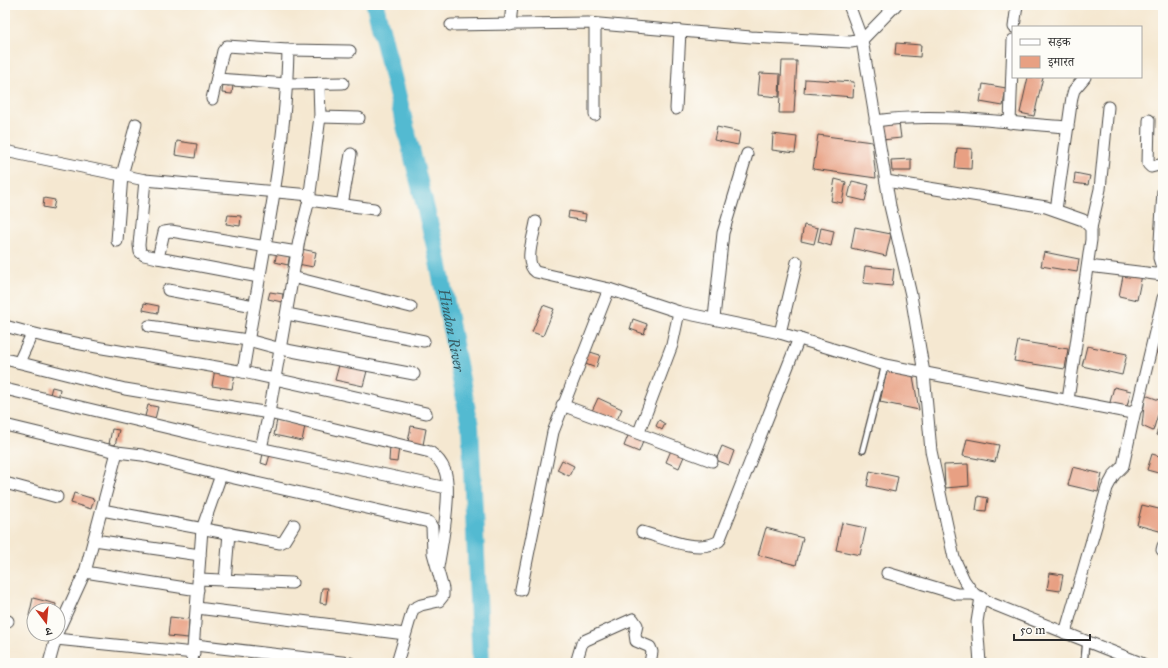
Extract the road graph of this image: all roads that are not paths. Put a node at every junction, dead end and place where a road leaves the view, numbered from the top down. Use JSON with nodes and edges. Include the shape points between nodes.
{"nodes":[{"id":1,"x":512,"y":5,"type":"edge"},
{"id":2,"x":850,"y":5,"type":"edge"},
{"id":3,"x":896,"y":5,"type":"edge"},
{"id":4,"x":1018,"y":5,"type":"edge"},
{"id":5,"x":596,"y":24,"type":"junction"},
{"id":6,"x":451,"y":25,"type":"dead end"},
{"id":7,"x":510,"y":25,"type":"junction"},
{"id":8,"x":1014,"y":26,"type":"edge"},
{"id":9,"x":680,"y":30,"type":"junction"},
{"id":10,"x":862,"y":40,"type":"junction"},
{"id":11,"x":288,"y":50,"type":"junction"},
{"id":12,"x":350,"y":51,"type":"dead end"},
{"id":13,"x":1012,"y":68,"type":"edge"},
{"id":14,"x":1084,"y":78,"type":"edge"},
{"id":15,"x":217,"y":79,"type":"junction"},
{"id":16,"x":319,"y":83,"type":"junction"},
{"id":17,"x":343,"y":83,"type":"dead end"},
{"id":18,"x":288,"y":84,"type":"junction"},
{"id":19,"x":212,"y":99,"type":"dead end"},
{"id":20,"x":1108,"y":107,"type":"dead end"},
{"id":21,"x":676,"y":109,"type":"dead end"},
{"id":22,"x":595,"y":115,"type":"dead end"},
{"id":23,"x":320,"y":117,"type":"junction"},
{"id":24,"x":359,"y":118,"type":"dead end"},
{"id":25,"x":1149,"y":120,"type":"dead end"},
{"id":26,"x":875,"y":122,"type":"junction"},
{"id":27,"x":1010,"y":123,"type":"junction"},
{"id":28,"x":136,"y":124,"type":"dead end"},
{"id":29,"x":1068,"y":127,"type":"junction"},
{"id":30,"x":5,"y":151,"type":"edge"},
{"id":31,"x":351,"y":154,"type":"dead end"},
{"id":32,"x":747,"y":154,"type":"dead end"},
{"id":33,"x":1163,"y":164,"type":"edge"},
{"id":34,"x":122,"y":175,"type":"junction"},
{"id":35,"x":145,"y":180,"type":"junction"},
{"id":36,"x":886,"y":181,"type":"junction"},
{"id":37,"x":1163,"y":191,"type":"edge"},
{"id":38,"x":274,"y":192,"type":"junction"},
{"id":39,"x":310,"y":198,"type":"junction"},
{"id":40,"x":342,"y":205,"type":"junction"},
{"id":41,"x":374,"y":209,"type":"dead end"},
{"id":42,"x":1056,"y":210,"type":"junction"},
{"id":43,"x":536,"y":222,"type":"dead end"},
{"id":44,"x":1091,"y":228,"type":"junction"},
{"id":45,"x":117,"y":240,"type":"dead end"},
{"id":46,"x":264,"y":247,"type":"junction"},
{"id":47,"x":297,"y":252,"type":"junction"},
{"id":48,"x":158,"y":258,"type":"junction"},
{"id":49,"x":797,"y":262,"type":"dead end"},
{"id":50,"x":1088,"y":266,"type":"junction"},
{"id":51,"x":1163,"y":271,"type":"edge"},
{"id":52,"x":1163,"y":275,"type":"edge"},
{"id":53,"x":259,"y":277,"type":"junction"},
{"id":54,"x":292,"y":277,"type":"junction"},
{"id":55,"x":610,"y":289,"type":"junction"},
{"id":56,"x":168,"y":290,"type":"dead end"},
{"id":57,"x":1162,"y":303,"type":"edge"},
{"id":58,"x":254,"y":306,"type":"junction"},
{"id":59,"x":411,"y":307,"type":"dead end"},
{"id":60,"x":679,"y":312,"type":"junction"},
{"id":61,"x":287,"y":314,"type":"junction"},
{"id":62,"x":714,"y":318,"type":"junction"},
{"id":63,"x":5,"y":326,"type":"edge"},
{"id":64,"x":149,"y":326,"type":"dead end"},
{"id":65,"x":780,"y":333,"type":"junction"},
{"id":66,"x":32,"y":334,"type":"junction"},
{"id":67,"x":799,"y":338,"type":"junction"},
{"id":68,"x":248,"y":340,"type":"junction"},
{"id":69,"x":424,"y":342,"type":"dead end"},
{"id":70,"x":281,"y":349,"type":"junction"},
{"id":71,"x":5,"y":359,"type":"edge"},
{"id":72,"x":19,"y":362,"type":"junction"},
{"id":73,"x":886,"y":365,"type":"junction"},
{"id":74,"x":243,"y":372,"type":"junction"},
{"id":75,"x":924,"y":373,"type":"junction"},
{"id":76,"x":414,"y":374,"type":"dead end"},
{"id":77,"x":275,"y":380,"type":"junction"},
{"id":78,"x":5,"y":389,"type":"edge"},
{"id":79,"x":1068,"y":400,"type":"junction"},
{"id":80,"x":562,"y":405,"type":"junction"},
{"id":81,"x":1135,"y":411,"type":"junction"},
{"id":82,"x":269,"y":413,"type":"junction"},
{"id":83,"x":426,"y":413,"type":"dead end"},
{"id":84,"x":5,"y":425,"type":"edge"},
{"id":85,"x":639,"y":432,"type":"junction"},
{"id":86,"x":261,"y":448,"type":"junction"},
{"id":87,"x":863,"y":450,"type":"dead end"},
{"id":88,"x":117,"y":452,"type":"junction"},
{"id":89,"x":712,"y":461,"type":"dead end"},
{"id":90,"x":220,"y":475,"type":"junction"},
{"id":91,"x":5,"y":483,"type":"edge"},
{"id":92,"x":447,"y":488,"type":"junction"},
{"id":93,"x":57,"y":497,"type":"dead end"},
{"id":94,"x":102,"y":510,"type":"junction"},
{"id":95,"x":294,"y":525,"type":"dead end"},
{"id":96,"x":202,"y":529,"type":"junction"},
{"id":97,"x":642,"y":532,"type":"dead end"},
{"id":98,"x":229,"y":533,"type":"junction"},
{"id":99,"x":94,"y":540,"type":"junction"},
{"id":100,"x":200,"y":555,"type":"junction"},
{"id":101,"x":438,"y":570,"type":"junction"},
{"id":102,"x":85,"y":572,"type":"junction"},
{"id":103,"x":887,"y":573,"type":"dead end"},
{"id":104,"x":225,"y":581,"type":"junction"},
{"id":105,"x":292,"y":583,"type":"dead end"},
{"id":106,"x":199,"y":585,"type":"junction"},
{"id":107,"x":521,"y":590,"type":"dead end"},
{"id":108,"x":977,"y":596,"type":"junction"},
{"id":109,"x":197,"y":608,"type":"junction"},
{"id":110,"x":66,"y":615,"type":"edge"},
{"id":111,"x":1065,"y":633,"type":"junction"},
{"id":112,"x":405,"y":634,"type":"junction"},
{"id":113,"x":66,"y":636,"type":"edge"},
{"id":114,"x":1086,"y":641,"type":"junction"},
{"id":115,"x":55,"y":642,"type":"edge"},
{"id":116,"x":194,"y":654,"type":"edge"},
{"id":117,"x":49,"y":663,"type":"edge"},
{"id":118,"x":350,"y":663,"type":"edge"},
{"id":119,"x":397,"y":663,"type":"edge"},
{"id":120,"x":576,"y":663,"type":"edge"},
{"id":121,"x":650,"y":663,"type":"edge"},
{"id":122,"x":980,"y":663,"type":"edge"},
{"id":123,"x":1084,"y":663,"type":"edge"},
{"id":124,"x":1141,"y":663,"type":"edge"}],
"edges":[{"from":1,"to":7,"type":"street"},
{"from":2,"to":10,"type":"street"},
{"from":3,"to":10,"type":"street"},
{"from":4,"to":8,"type":"street"},
{"from":5,"to":7,"type":"street"},
{"from":5,"to":9,"type":"street"},
{"from":5,"to":22,"type":"street"},
{"from":6,"to":7,"type":"street"},
{"from":9,"to":10,"type":"street","via":[[751,37],[851,42]]},
{"from":9,"to":21,"type":"street"},
{"from":10,"to":26,"type":"street"},
{"from":11,"to":12,"type":"street"},
{"from":11,"to":15,"type":"street","via":[[227,46],[223,51]]},
{"from":11,"to":18,"type":"street"},
{"from":13,"to":27,"type":"street"},
{"from":14,"to":29,"type":"street","via":[[1074,90]]},
{"from":15,"to":18,"type":"street"},
{"from":15,"to":19,"type":"street"},
{"from":16,"to":17,"type":"street"},
{"from":16,"to":18,"type":"street"},
{"from":16,"to":23,"type":"street"},
{"from":18,"to":38,"type":"street"},
{"from":20,"to":44,"type":"street","via":[[1100,189]]},
{"from":23,"to":24,"type":"street"},
{"from":23,"to":39,"type":"street"},
{"from":25,"to":33,"type":"street","via":[[1148,164],[1155,167]]},
{"from":26,"to":27,"type":"street","via":[[931,117]]},
{"from":26,"to":36,"type":"street"},
{"from":27,"to":29,"type":"street"},
{"from":28,"to":34,"type":"street"},
{"from":29,"to":42,"type":"street"},
{"from":30,"to":34,"type":"street"},
{"from":31,"to":40,"type":"street"},
{"from":32,"to":62,"type":"street","via":[[724,234]]},
{"from":34,"to":35,"type":"street"},
{"from":34,"to":45,"type":"street"},
{"from":35,"to":38,"type":"street"},
{"from":35,"to":48,"type":"street","via":[[140,252]]},
{"from":36,"to":42,"type":"street"},
{"from":36,"to":75,"type":"street","via":[[911,294]]},
{"from":37,"to":51,"type":"street","via":[[1159,258]]},
{"from":38,"to":39,"type":"street"},
{"from":38,"to":46,"type":"street"},
{"from":39,"to":40,"type":"street"},
{"from":39,"to":47,"type":"street"},
{"from":40,"to":41,"type":"street"},
{"from":42,"to":44,"type":"street","via":[[1083,220]]},
{"from":43,"to":55,"type":"street","via":[[529,262],[532,269]]},
{"from":44,"to":50,"type":"street"},
{"from":46,"to":47,"type":"street"},
{"from":46,"to":48,"type":"street","via":[[167,231],[162,236]]},
{"from":46,"to":53,"type":"street"},
{"from":47,"to":54,"type":"street"},
{"from":48,"to":53,"type":"street"},
{"from":49,"to":65,"type":"street"},
{"from":50,"to":52,"type":"street"},
{"from":50,"to":79,"type":"street"},
{"from":53,"to":58,"type":"street"},
{"from":54,"to":59,"type":"street"},
{"from":54,"to":61,"type":"street"},
{"from":55,"to":60,"type":"street"},
{"from":55,"to":80,"type":"street"},
{"from":56,"to":58,"type":"street"},
{"from":57,"to":81,"type":"street"},
{"from":58,"to":68,"type":"street"},
{"from":60,"to":62,"type":"street"},
{"from":60,"to":85,"type":"street","via":[[670,351]]},
{"from":61,"to":69,"type":"street"},
{"from":61,"to":70,"type":"street"},
{"from":62,"to":65,"type":"street"},
{"from":63,"to":66,"type":"street"},
{"from":64,"to":68,"type":"street"},
{"from":65,"to":67,"type":"street"},
{"from":66,"to":72,"type":"street"},
{"from":66,"to":74,"type":"street","via":[[96,348]]},
{"from":67,"to":73,"type":"street"},
{"from":67,"to":97,"type":"street","via":[[719,541],[713,544],[689,544]]},
{"from":68,"to":70,"type":"street"},
{"from":68,"to":74,"type":"street"},
{"from":70,"to":76,"type":"street"},
{"from":70,"to":77,"type":"street"},
{"from":71,"to":72,"type":"street"},
{"from":72,"to":82,"type":"street","via":[[125,390]]},
{"from":73,"to":75,"type":"street"},
{"from":73,"to":87,"type":"lane"},
{"from":74,"to":77,"type":"street"},
{"from":75,"to":79,"type":"street"},
{"from":75,"to":108,"type":"street","via":[[931,451],[954,558],[964,580]]},
{"from":77,"to":82,"type":"street"},
{"from":77,"to":83,"type":"street"},
{"from":78,"to":86,"type":"street"},
{"from":79,"to":81,"type":"street","via":[[1125,413]]},
{"from":80,"to":85,"type":"street"},
{"from":80,"to":107,"type":"street","via":[[553,432]]},
{"from":81,"to":111,"type":"street","via":[[1123,466],[1107,488]]},
{"from":82,"to":86,"type":"street"},
{"from":82,"to":92,"type":"street","via":[[430,452],[442,464],[446,473]]},
{"from":84,"to":88,"type":"street"},
{"from":85,"to":89,"type":"street"},
{"from":86,"to":92,"type":"street"},
{"from":88,"to":90,"type":"street","via":[[142,455]]},
{"from":88,"to":94,"type":"street"},
{"from":90,"to":96,"type":"street"},
{"from":90,"to":101,"type":"street","via":[[429,522],[432,527],[432,546]]},
{"from":91,"to":93,"type":"street"},
{"from":92,"to":101,"type":"street","via":[[445,529]]},
{"from":94,"to":96,"type":"street"},
{"from":94,"to":99,"type":"street"},
{"from":95,"to":98,"type":"street","via":[[280,543]]},
{"from":96,"to":98,"type":"street"},
{"from":96,"to":100,"type":"street"},
{"from":98,"to":104,"type":"street"},
{"from":99,"to":100,"type":"street"},
{"from":99,"to":102,"type":"street"},
{"from":100,"to":106,"type":"street"},
{"from":101,"to":112,"type":"street","via":[[443,596],[439,601],[413,609]]},
{"from":102,"to":106,"type":"street"},
{"from":102,"to":110,"type":"street"},
{"from":103,"to":108,"type":"street","via":[[957,594]]},
{"from":104,"to":105,"type":"street"},
{"from":104,"to":106,"type":"street"},
{"from":106,"to":109,"type":"street"},
{"from":108,"to":111,"type":"street"},
{"from":108,"to":122,"type":"street"},
{"from":109,"to":112,"type":"street"},
{"from":109,"to":116,"type":"street"},
{"from":111,"to":114,"type":"street"},
{"from":112,"to":119,"type":"street"},
{"from":113,"to":116,"type":"street"},
{"from":114,"to":123,"type":"lane"},
{"from":114,"to":124,"type":"street"},
{"from":115,"to":117,"type":"street"},
{"from":116,"to":118,"type":"street"},
{"from":120,"to":121,"type":"street","via":[[582,643],[593,635],[632,619],[637,625],[636,641],[646,644],[652,652]]}]}
